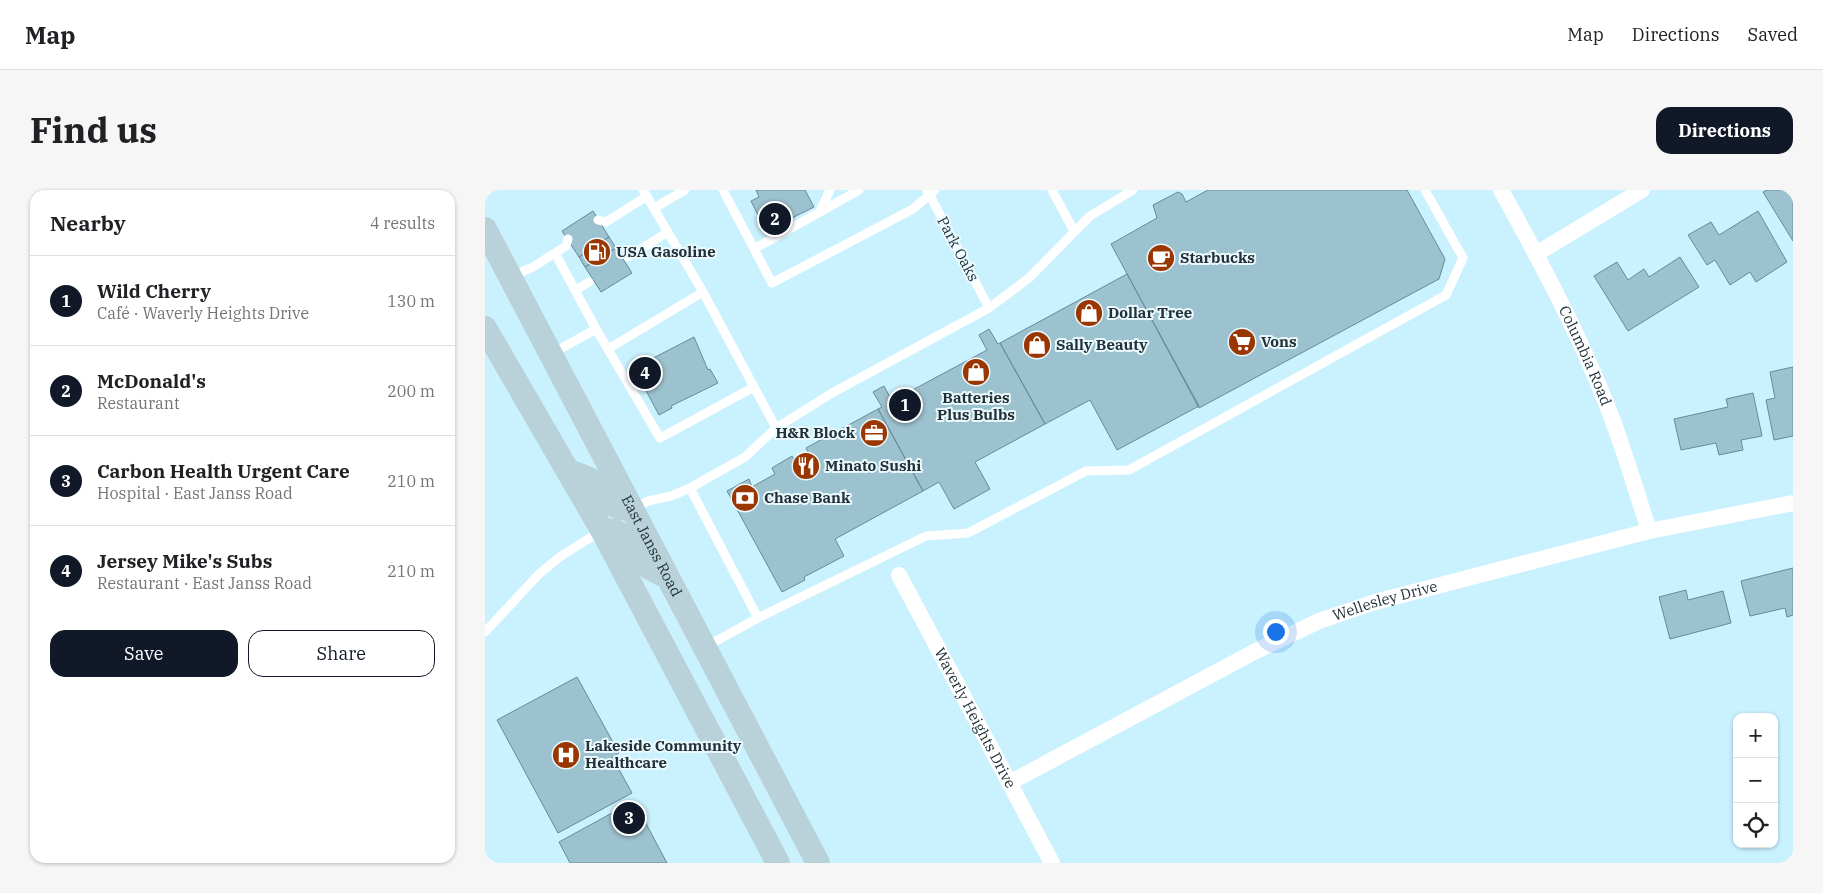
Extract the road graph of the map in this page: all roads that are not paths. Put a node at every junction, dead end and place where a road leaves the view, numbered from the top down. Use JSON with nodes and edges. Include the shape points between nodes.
{"nodes":[{"id":1,"x":685,"y":190,"type":"edge"},
{"id":2,"x":723,"y":190,"type":"edge"},
{"id":3,"x":830,"y":190,"type":"edge"},
{"id":4,"x":859,"y":190,"type":"edge"},
{"id":5,"x":1052,"y":190,"type":"edge"},
{"id":6,"x":1133,"y":190,"type":"edge"},
{"id":7,"x":1425,"y":190,"type":"edge"},
{"id":8,"x":1501,"y":190,"type":"edge"},
{"id":9,"x":1642,"y":190,"type":"edge"},
{"id":10,"x":930,"y":191,"type":"edge"},
{"id":11,"x":645,"y":193,"type":"edge"},
{"id":12,"x":654,"y":208,"type":"junction"},
{"id":13,"x":820,"y":211,"type":"junction"},
{"id":14,"x":603,"y":223,"type":"dead end"},
{"id":15,"x":485,"y":229,"type":"edge"},
{"id":16,"x":1074,"y":231,"type":"junction"},
{"id":17,"x":668,"y":232,"type":"junction"},
{"id":18,"x":569,"y":244,"type":"dead end"},
{"id":19,"x":754,"y":249,"type":"junction"},
{"id":20,"x":555,"y":252,"type":"junction"},
{"id":21,"x":1536,"y":254,"type":"junction"},
{"id":22,"x":625,"y":259,"type":"dead end"},
{"id":23,"x":510,"y":277,"type":"junction"},
{"id":24,"x":591,"y":280,"type":"dead end"},
{"id":25,"x":576,"y":290,"type":"junction"},
{"id":26,"x":703,"y":292,"type":"junction"},
{"id":27,"x":989,"y":308,"type":"junction"},
{"id":28,"x":485,"y":328,"type":"edge"},
{"id":29,"x":596,"y":329,"type":"junction"},
{"id":30,"x":608,"y":349,"type":"junction"},
{"id":31,"x":550,"y":355,"type":"junction"},
{"id":32,"x":754,"y":386,"type":"junction"},
{"id":33,"x":776,"y":428,"type":"junction"},
{"id":34,"x":568,"y":471,"type":"junction"},
{"id":35,"x":690,"y":488,"type":"junction"},
{"id":36,"x":1793,"y":503,"type":"edge"},
{"id":37,"x":631,"y":509,"type":"junction"},
{"id":38,"x":602,"y":530,"type":"junction"},
{"id":39,"x":1649,"y":531,"type":"junction"},
{"id":40,"x":899,"y":575,"type":"dead end"},
{"id":41,"x":667,"y":577,"type":"junction"},
{"id":42,"x":758,"y":618,"type":"junction"},
{"id":43,"x":485,"y":632,"type":"edge"},
{"id":44,"x":704,"y":647,"type":"junction"},
{"id":45,"x":1009,"y":783,"type":"junction"},
{"id":46,"x":778,"y":863,"type":"edge"},
{"id":47,"x":818,"y":863,"type":"edge"},
{"id":48,"x":1052,"y":863,"type":"edge"}],
"edges":[{"from":1,"to":12,"type":"lane"},
{"from":2,"to":19,"type":"lane"},
{"from":3,"to":13,"type":"lane"},
{"from":4,"to":13,"type":"lane"},
{"from":5,"to":16,"type":"lane"},
{"from":6,"to":16,"type":"lane","via":[[1091,216]]},
{"from":7,"to":42,"type":"lane","via":[[1463,258],[1446,295],[1129,470],[1086,471],[968,533],[926,536]]},
{"from":8,"to":21,"type":"street","name":"Columbia Road"},
{"from":9,"to":21,"type":"street"},
{"from":10,"to":19,"type":"lane","via":[[913,209],[772,283]]},
{"from":10,"to":27,"type":"lane","name":"Park Oaks"},
{"from":11,"to":12,"type":"lane"},
{"from":11,"to":14,"type":"lane"},
{"from":12,"to":17,"type":"lane"},
{"from":13,"to":19,"type":"lane"},
{"from":15,"to":23,"type":"main road","name":"East Janss Road"},
{"from":16,"to":27,"type":"lane","via":[[1016,290]]},
{"from":17,"to":22,"type":"lane"},
{"from":17,"to":26,"type":"lane"},
{"from":18,"to":20,"type":"lane"},
{"from":20,"to":23,"type":"lane"},
{"from":20,"to":25,"type":"lane"},
{"from":21,"to":39,"type":"street","name":"Columbia Road","via":[[1608,407]]},
{"from":23,"to":31,"type":"main road","name":"East Janss Road"},
{"from":24,"to":25,"type":"lane"},
{"from":25,"to":29,"type":"lane"},
{"from":26,"to":30,"type":"lane"},
{"from":26,"to":32,"type":"lane"},
{"from":27,"to":33,"type":"lane","via":[[832,393]]},
{"from":28,"to":34,"type":"main road"},
{"from":29,"to":30,"type":"lane"},
{"from":29,"to":31,"type":"lane"},
{"from":30,"to":32,"type":"lane","via":[[660,438]]},
{"from":31,"to":37,"type":"main road","name":"East Janss Road"},
{"from":32,"to":33,"type":"lane"},
{"from":33,"to":35,"type":"lane","via":[[745,457]]},
{"from":34,"to":37,"type":"main road","via":[[594,481],[611,503],[621,509]]},
{"from":34,"to":38,"type":"main road"},
{"from":35,"to":37,"type":"lane"},
{"from":35,"to":42,"type":"lane"},
{"from":36,"to":39,"type":"street","name":"Wellesley Drive"},
{"from":37,"to":41,"type":"main road","name":"East Janss Road"},
{"from":38,"to":41,"type":"main road","via":[[615,531],[623,536],[643,564]]},
{"from":38,"to":43,"type":"lane","via":[[539,574]]},
{"from":38,"to":46,"type":"main road"},
{"from":39,"to":45,"type":"street","name":"Wellesley Drive","via":[[1375,602],[1319,620]]},
{"from":40,"to":45,"type":"street","name":"Waverly Heights Drive"},
{"from":41,"to":44,"type":"main road","name":"East Janss Road"},
{"from":42,"to":44,"type":"lane"},
{"from":44,"to":47,"type":"main road","name":"East Janss Road"},
{"from":45,"to":48,"type":"street","name":"Waverly Heights Drive"}]}
